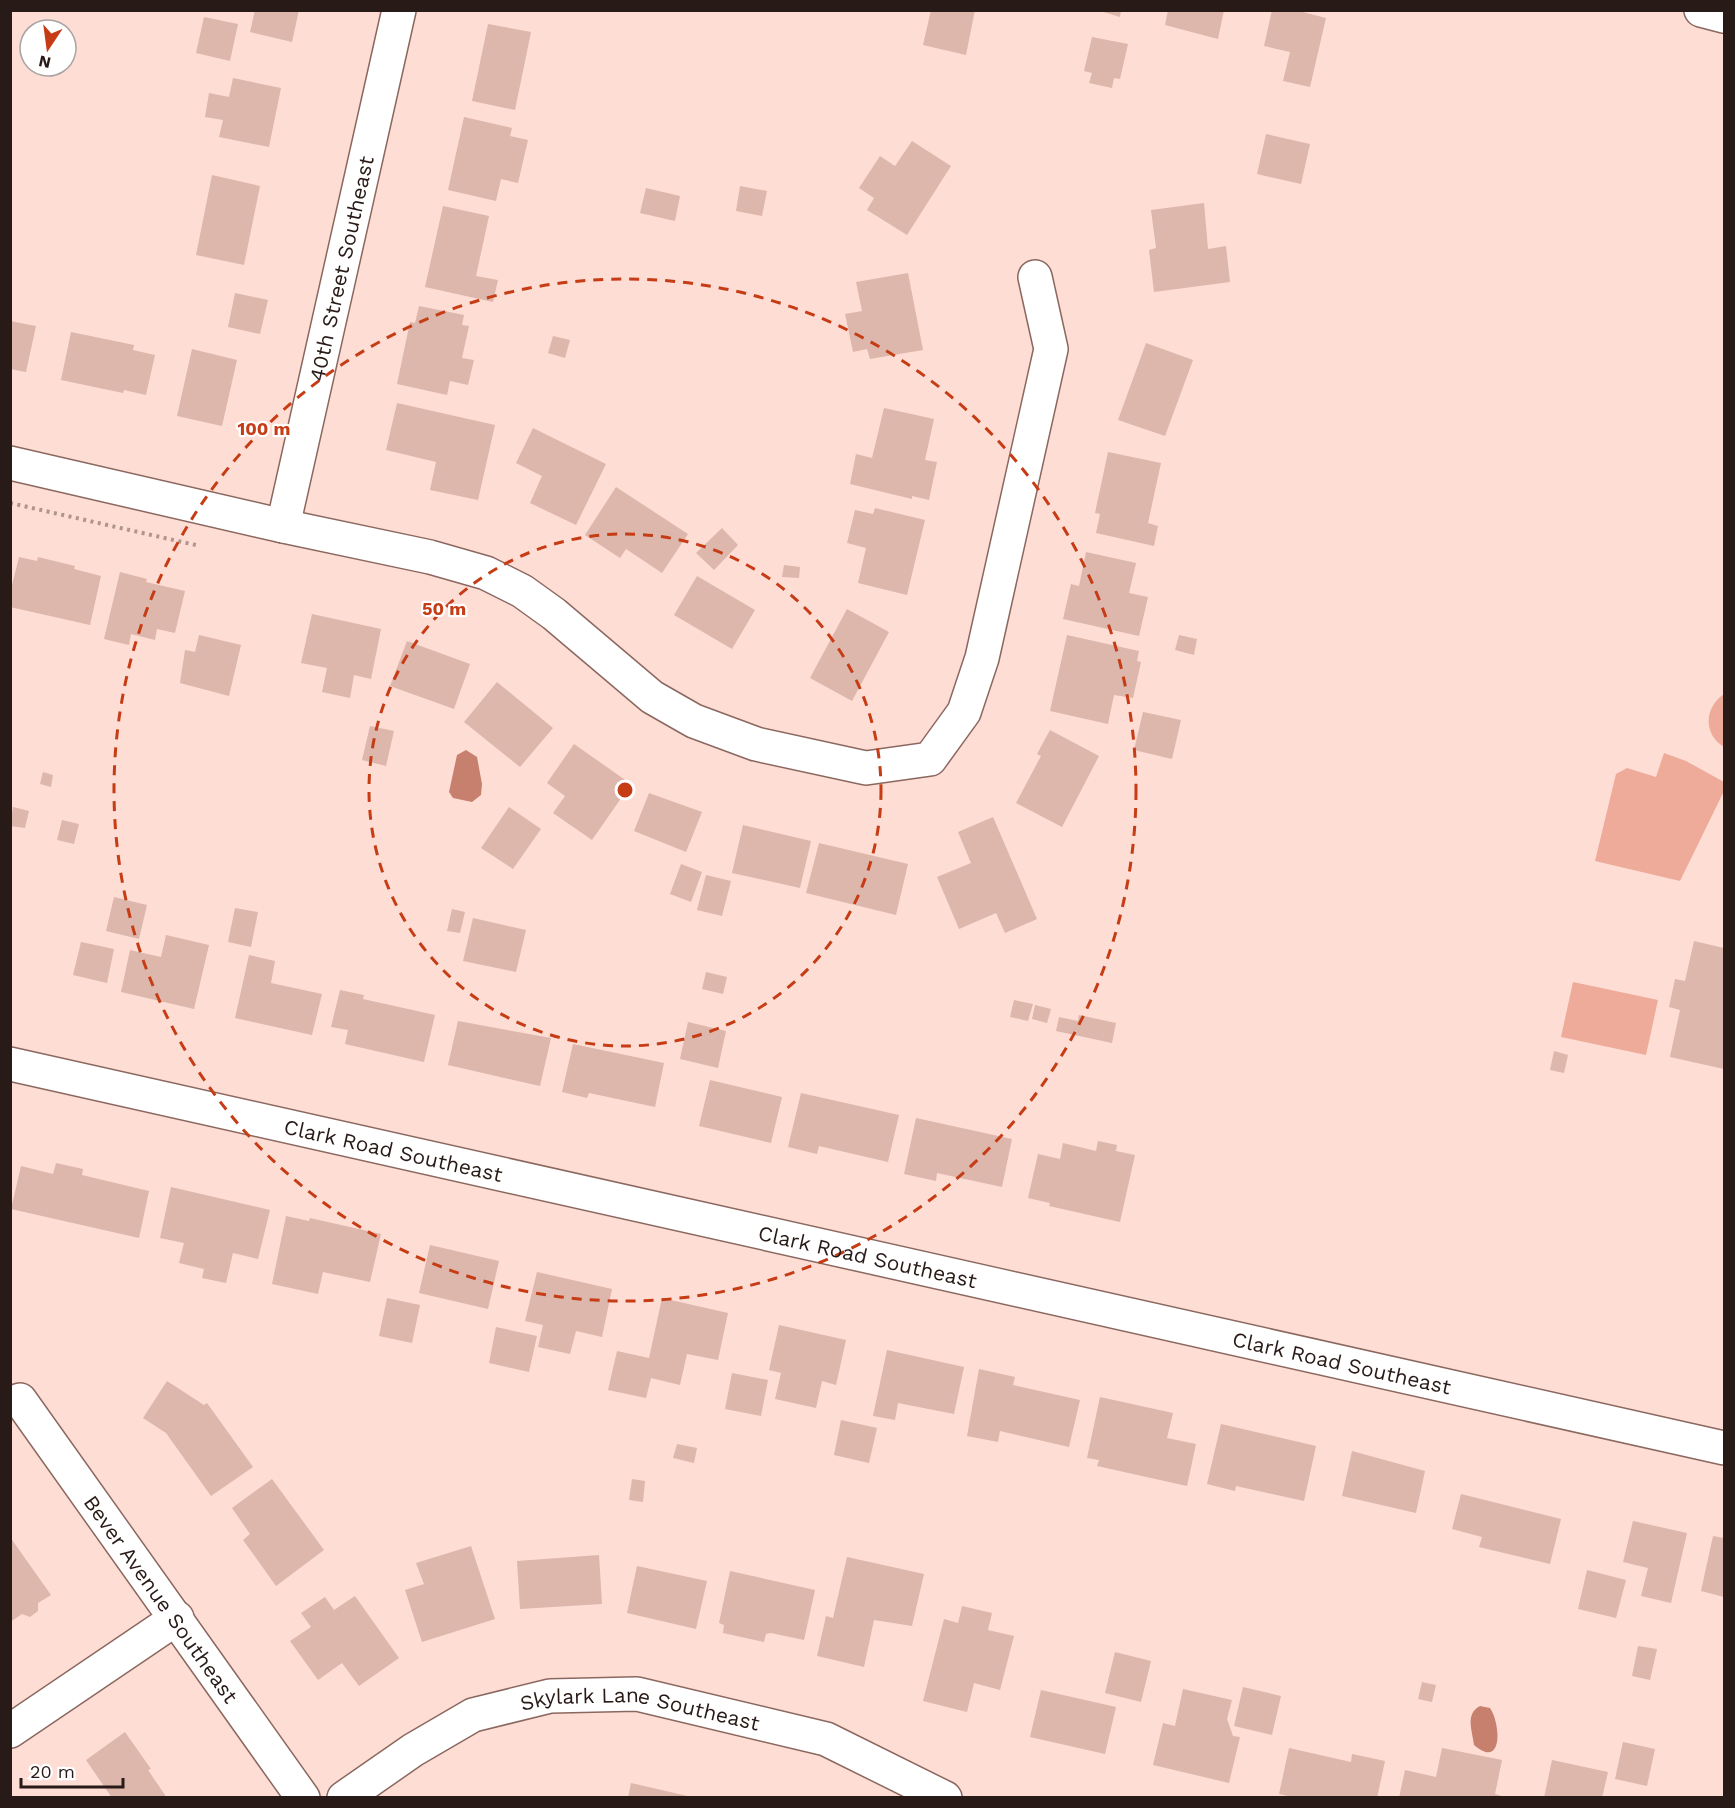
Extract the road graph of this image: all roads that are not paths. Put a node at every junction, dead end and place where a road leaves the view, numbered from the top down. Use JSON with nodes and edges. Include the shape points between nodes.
{"nodes":[{"id":1,"x":399,"y":10,"type":"edge"},
{"id":2,"x":1035,"y":278,"type":"dead end"},
{"id":3,"x":10,"y":463,"type":"edge"},
{"id":4,"x":284,"y":526,"type":"junction"},
{"id":5,"x":10,"y":1064,"type":"edge"},
{"id":6,"x":20,"y":1400,"type":"dead end"},
{"id":7,"x":1725,"y":1448,"type":"edge"},
{"id":8,"x":177,"y":1618,"type":"junction"},
{"id":9,"x":10,"y":1731,"type":"edge"},
{"id":10,"x":303,"y":1797,"type":"edge"},
{"id":11,"x":344,"y":1797,"type":"edge"},
{"id":12,"x":945,"y":1797,"type":"edge"}],
"edges":[{"from":1,"to":4,"type":"street","name":"40th Street Southeast"},
{"from":2,"to":4,"type":"street","via":[[1051,349],[982,658],[964,712],[930,759],[866,768],[756,744],[694,721],[652,697],[554,614],[522,591],[486,573],[430,556]]},
{"from":3,"to":4,"type":"street"},
{"from":5,"to":7,"type":"street","name":"Clark Road Southeast"},
{"from":6,"to":8,"type":"street","name":"Bever Avenue Southeast"},
{"from":8,"to":9,"type":"street"},
{"from":8,"to":10,"type":"street","name":"Bever Avenue Southeast"},
{"from":11,"to":12,"type":"street","name":"Skylark Lane Southeast","via":[[473,1715],[550,1696],[637,1694],[826,1739]]}]}
